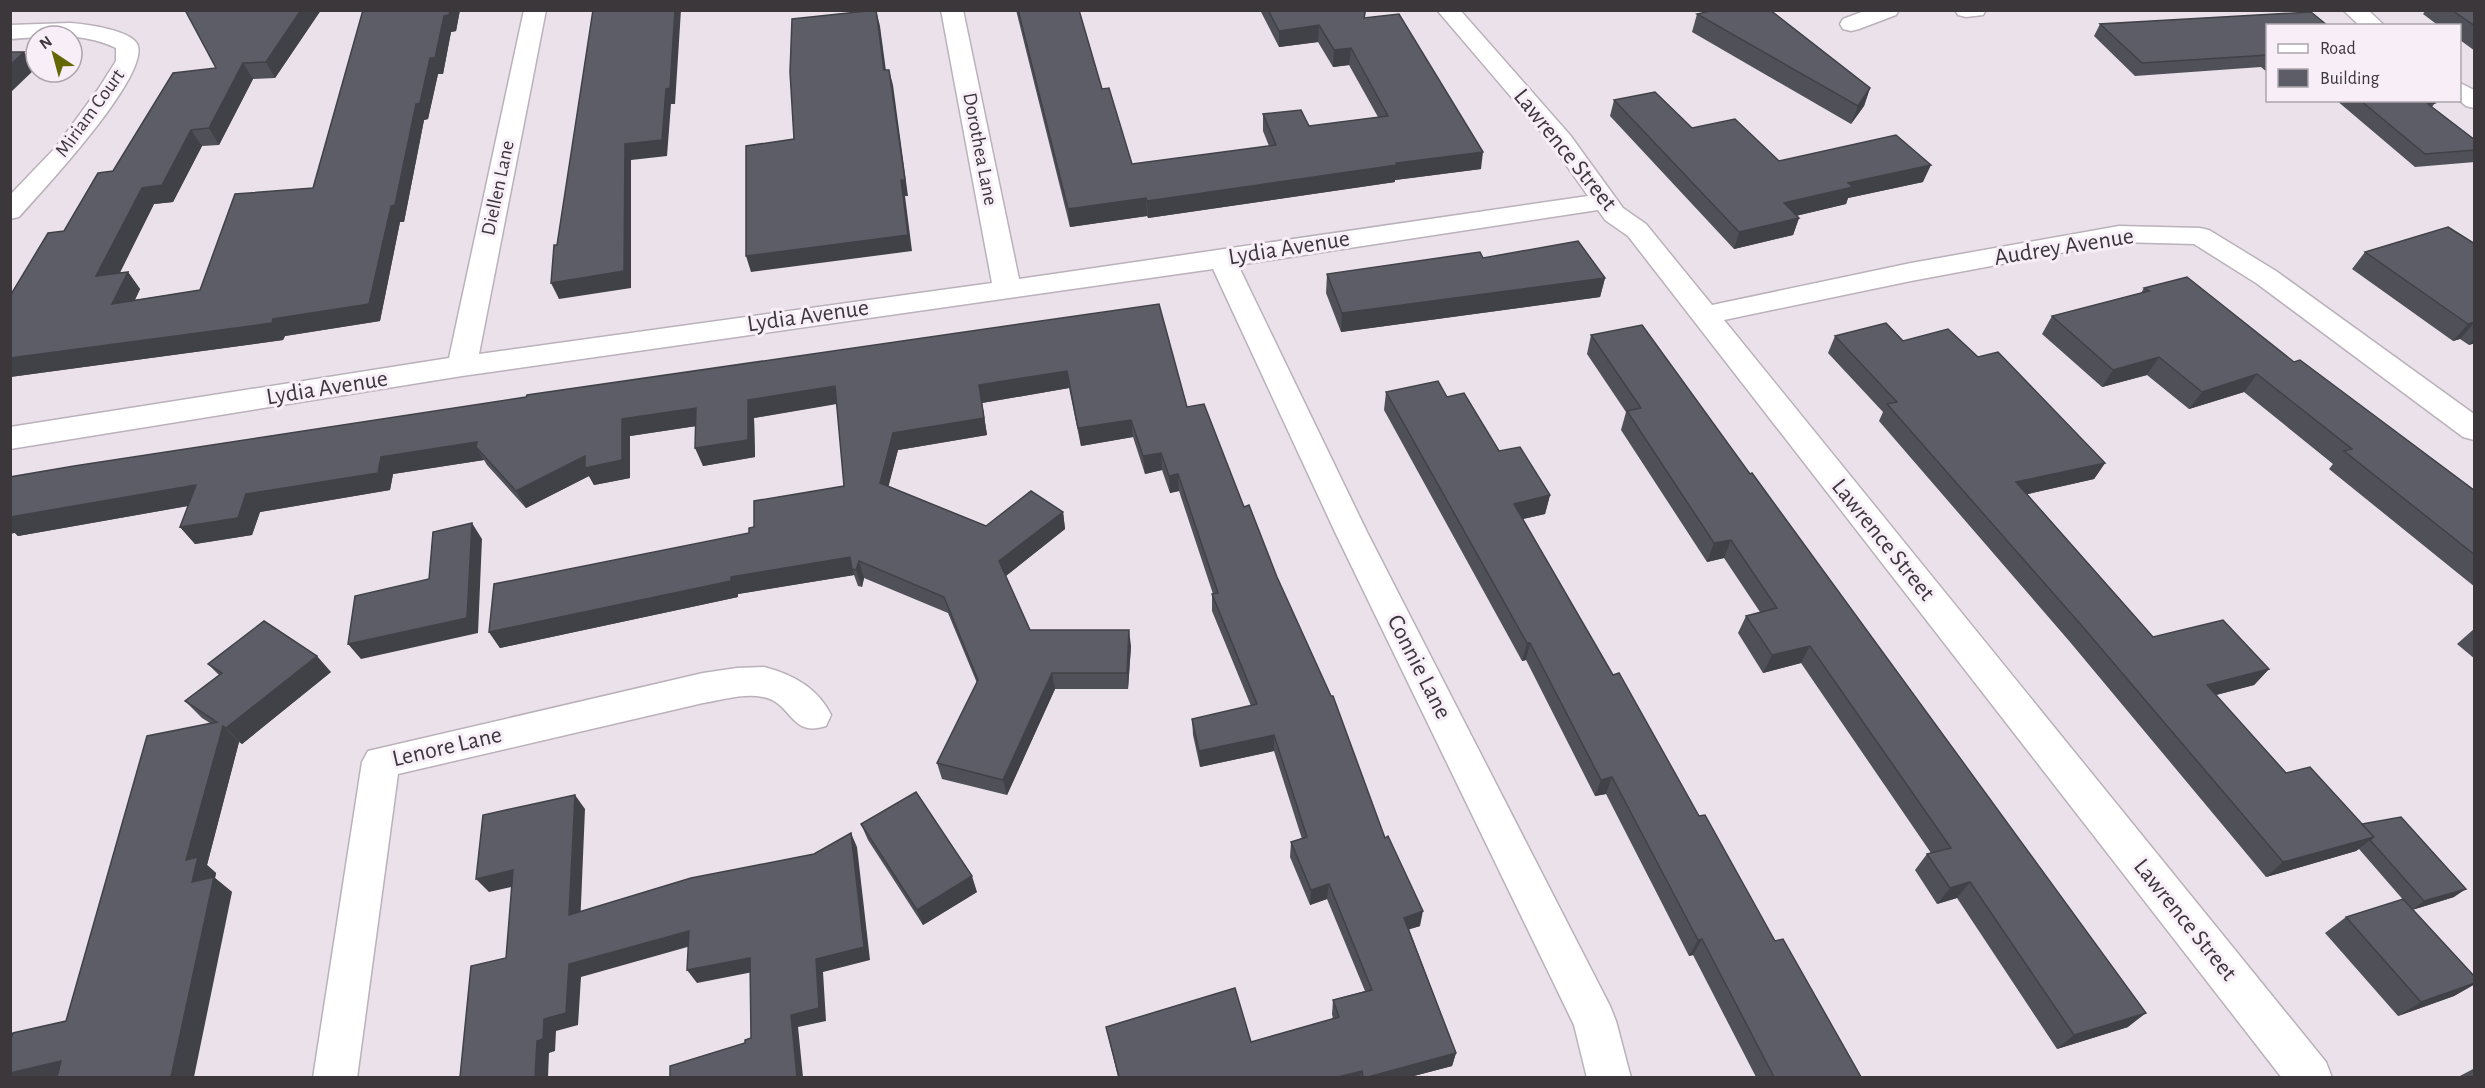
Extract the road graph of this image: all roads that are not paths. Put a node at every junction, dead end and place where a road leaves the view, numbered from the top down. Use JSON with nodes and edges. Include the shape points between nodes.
{"nodes":[{"id":1,"x":535,"y":10,"type":"edge"},
{"id":2,"x":952,"y":10,"type":"edge"},
{"id":3,"x":1448,"y":10,"type":"edge"},
{"id":4,"x":1888,"y":10,"type":"edge"},
{"id":5,"x":1966,"y":10,"type":"edge"},
{"id":6,"x":1975,"y":10,"type":"edge"},
{"id":7,"x":2354,"y":10,"type":"edge"},
{"id":8,"x":1851,"y":24,"type":"dead end"},
{"id":9,"x":2372,"y":24,"type":"edge"},
{"id":10,"x":10,"y":32,"type":"edge"},
{"id":11,"x":2461,"y":91,"type":"edge"},
{"id":12,"x":2475,"y":101,"type":"edge"},
{"id":13,"x":1606,"y":201,"type":"junction"},
{"id":14,"x":10,"y":211,"type":"edge"},
{"id":15,"x":1221,"y":259,"type":"junction"},
{"id":16,"x":1007,"y":288,"type":"junction"},
{"id":17,"x":1705,"y":315,"type":"junction"},
{"id":18,"x":462,"y":366,"type":"junction"},
{"id":19,"x":2475,"y":429,"type":"edge"},
{"id":20,"x":10,"y":438,"type":"edge"},
{"id":21,"x":813,"y":715,"type":"dead end"},
{"id":22,"x":335,"y":1077,"type":"edge"},
{"id":23,"x":1609,"y":1077,"type":"edge"},
{"id":24,"x":2310,"y":1077,"type":"edge"}],
"edges":[{"from":1,"to":18,"type":"street","name":"Diellen Lane"},
{"from":2,"to":16,"type":"street","name":"Dorothea Lane"},
{"from":3,"to":13,"type":"street","name":"Lawrence Street","via":[[1561,140]]},
{"from":4,"to":8,"type":"street"},
{"from":5,"to":6,"type":"street"},
{"from":7,"to":9,"type":"street"},
{"from":10,"to":14,"type":"street","name":"Miriam Court","via":[[84,30],[109,35],[127,45],[127,61],[65,152]]},
{"from":11,"to":12,"type":"street"},
{"from":13,"to":15,"type":"street","name":"Lydia Avenue"},
{"from":13,"to":17,"type":"street","name":"Lawrence Street","via":[[1614,214],[1637,230]]},
{"from":15,"to":16,"type":"street","name":"Lydia Avenue"},
{"from":15,"to":23,"type":"street","name":"Connie Lane","via":[[1351,532],[1595,1021]]},
{"from":16,"to":18,"type":"street","name":"Lydia Avenue"},
{"from":17,"to":19,"type":"street","name":"Audrey Avenue","via":[[2119,234],[2200,236],[2266,277]]},
{"from":17,"to":24,"type":"street","name":"Lawrence Street"},
{"from":18,"to":20,"type":"street","name":"Lydia Avenue"},
{"from":21,"to":22,"type":"street","name":"Lenore Lane","via":[[796,695],[780,685],[758,681],[703,688],[381,762]]}]}
